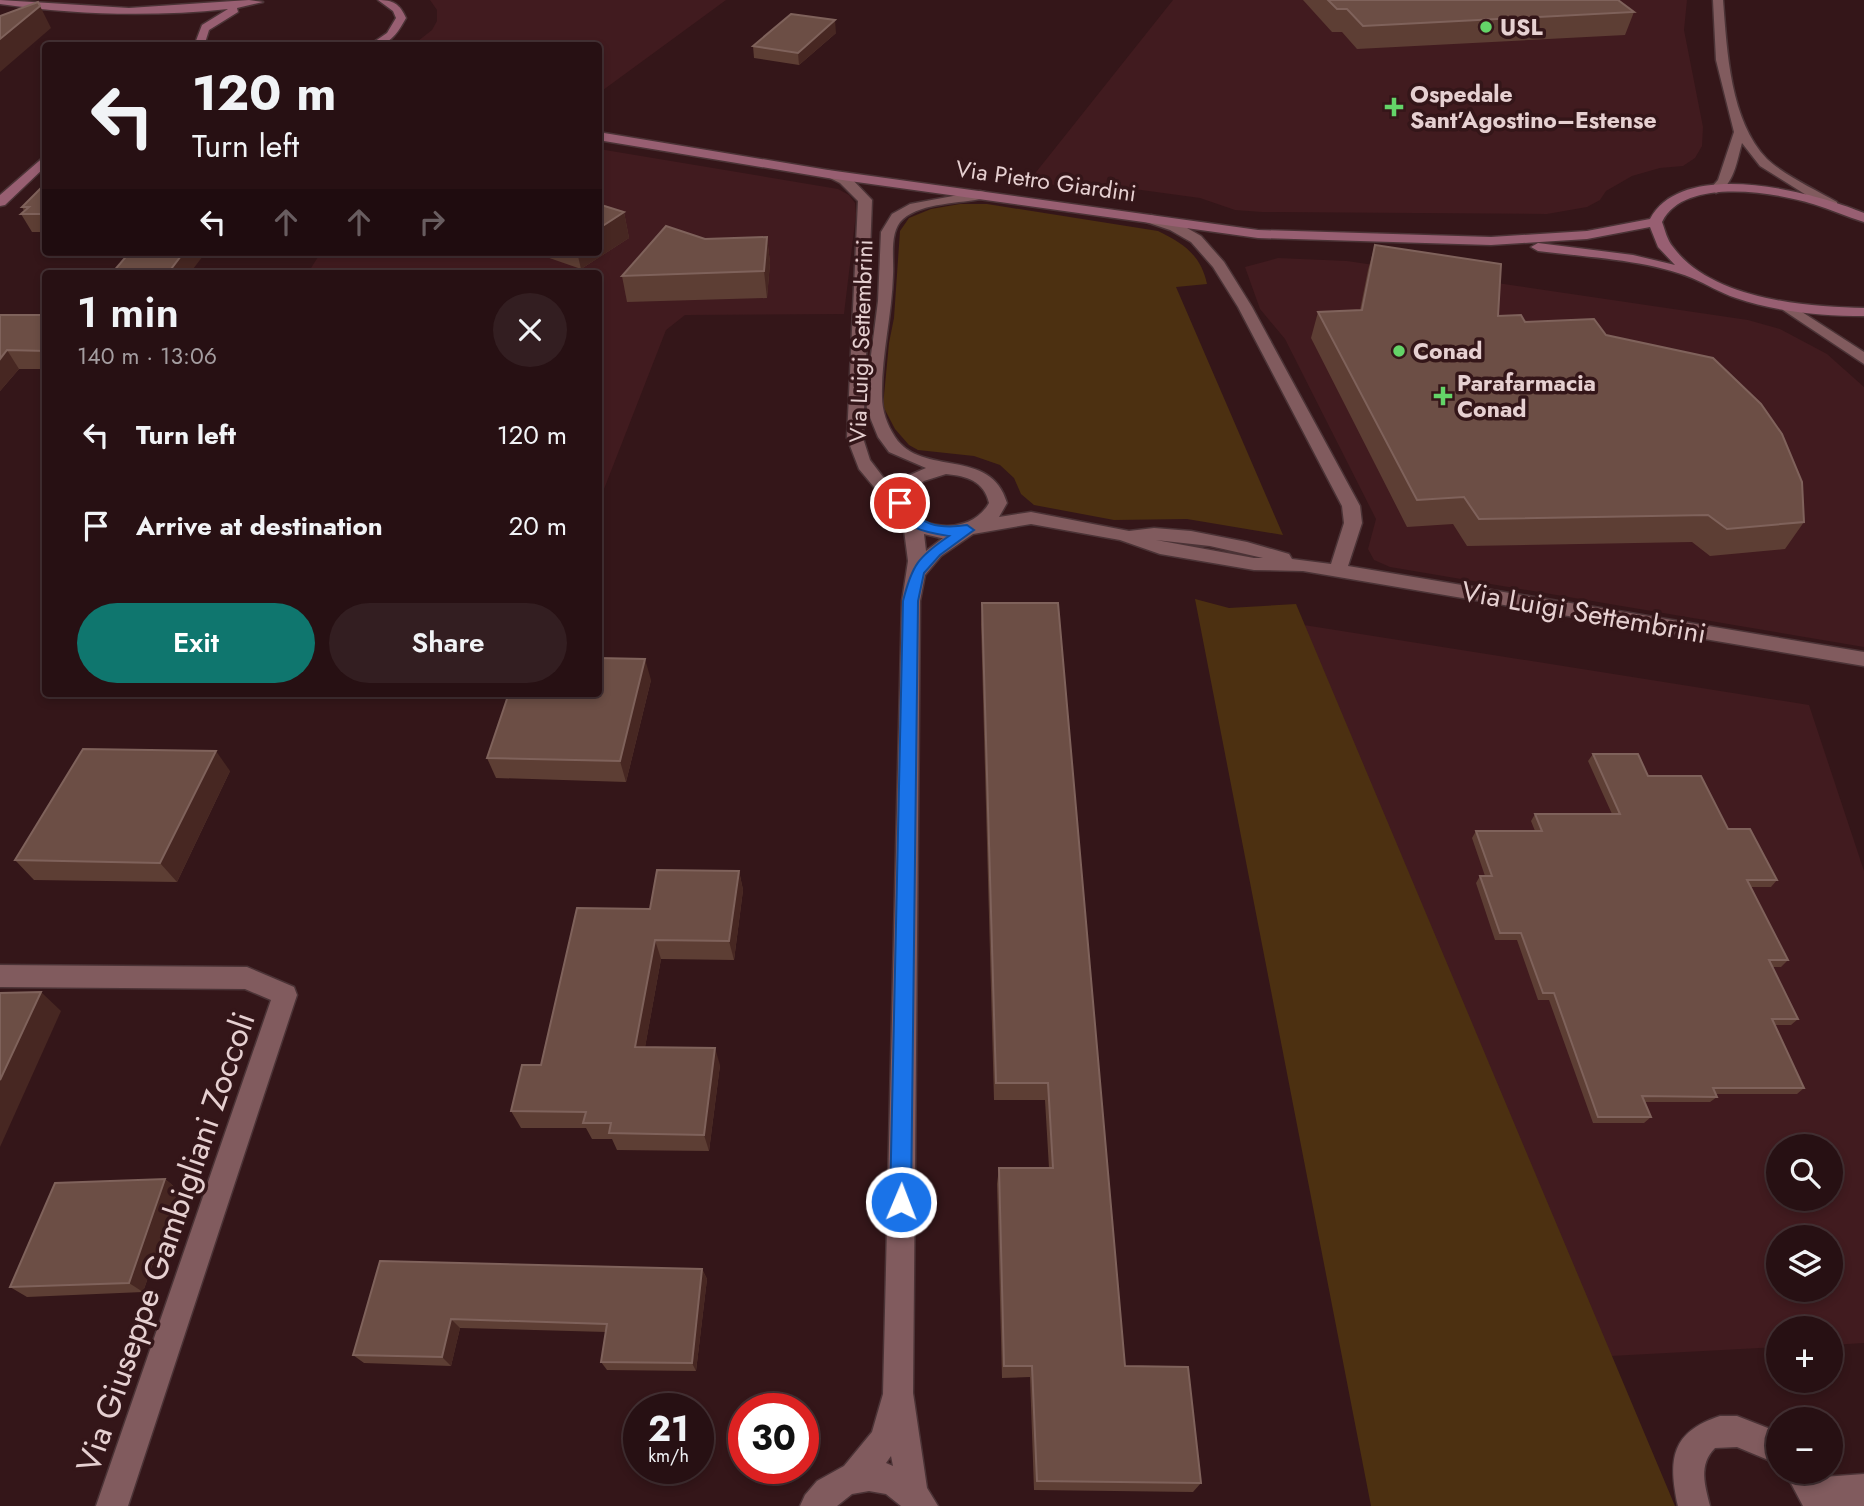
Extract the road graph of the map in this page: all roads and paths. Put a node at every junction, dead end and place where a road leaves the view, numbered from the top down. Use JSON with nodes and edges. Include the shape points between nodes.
{"nodes":[{"id":1,"x":385,"y":0,"type":"edge"},
{"id":2,"x":1718,"y":0,"type":"edge"},
{"id":3,"x":262,"y":1,"type":"edge"},
{"id":4,"x":0,"y":2,"type":"edge"},
{"id":5,"x":145,"y":13,"type":"junction"},
{"id":6,"x":167,"y":21,"type":"dead end"},
{"id":7,"x":188,"y":32,"type":"dead end"},
{"id":8,"x":197,"y":42,"type":"edge"},
{"id":9,"x":199,"y":42,"type":"edge"},
{"id":10,"x":382,"y":42,"type":"edge"},
{"id":11,"x":1740,"y":132,"type":"junction"},
{"id":12,"x":602,"y":137,"type":"edge"},
{"id":13,"x":42,"y":163,"type":"edge"},
{"id":14,"x":828,"y":174,"type":"junction"},
{"id":15,"x":1717,"y":189,"type":"junction"},
{"id":16,"x":980,"y":195,"type":"junction"},
{"id":17,"x":0,"y":202,"type":"edge"},
{"id":18,"x":1832,"y":205,"type":"junction"},
{"id":19,"x":1864,"y":218,"type":"edge"},
{"id":20,"x":1151,"y":219,"type":"junction"},
{"id":21,"x":1654,"y":222,"type":"junction"},
{"id":22,"x":1491,"y":241,"type":"junction"},
{"id":23,"x":1699,"y":276,"type":"junction"},
{"id":24,"x":1788,"y":307,"type":"junction"},
{"id":25,"x":1864,"y":312,"type":"edge"},
{"id":26,"x":1864,"y":359,"type":"edge"},
{"id":27,"x":946,"y":469,"type":"junction"},
{"id":28,"x":997,"y":494,"type":"junction"},
{"id":29,"x":907,"y":517,"type":"junction"},
{"id":30,"x":1031,"y":518,"type":"junction"},
{"id":31,"x":974,"y":527,"type":"junction"},
{"id":32,"x":1338,"y":570,"type":"junction"},
{"id":33,"x":917,"y":572,"type":"junction"},
{"id":34,"x":1864,"y":659,"type":"edge"},
{"id":35,"x":0,"y":976,"type":"edge"},
{"id":36,"x":898,"y":1393,"type":"junction"},
{"id":37,"x":1766,"y":1443,"type":"edge"},
{"id":38,"x":855,"y":1476,"type":"junction"},
{"id":39,"x":1812,"y":1490,"type":"edge"},
{"id":40,"x":1864,"y":1490,"type":"edge"},
{"id":41,"x":917,"y":1499,"type":"edge"},
{"id":42,"x":112,"y":1506,"type":"edge"},
{"id":43,"x":816,"y":1506,"type":"edge"},
{"id":44,"x":1694,"y":1506,"type":"edge"}],
"edges":[{"from":1,"to":10,"type":"main road","via":[[401,18]]},
{"from":2,"to":11,"type":"street","via":[[1721,60]]},
{"from":3,"to":5,"type":"main road"},
{"from":3,"to":9,"type":"main road","via":[[217,19],[201,32]]},
{"from":4,"to":5,"type":"main road"},
{"from":5,"to":6,"type":"main road"},
{"from":7,"to":8,"type":"main road"},
{"from":11,"to":15,"type":"street"},
{"from":11,"to":18,"type":"street","via":[[1765,163]]},
{"from":12,"to":14,"type":"main road","name":"Via Pietro Giardini"},
{"from":13,"to":17,"type":"main road"},
{"from":14,"to":16,"type":"main road","name":"Via Pietro Giardini"},
{"from":14,"to":29,"type":"street","name":"Via Luigi Settembrini","via":[[845,180],[865,200],[857,452],[869,474]]},
{"from":15,"to":18,"type":"main road","via":[[1772,191]]},
{"from":15,"to":21,"type":"main road","via":[[1686,195],[1664,206]]},
{"from":16,"to":20,"type":"main road","name":"Via Pietro Giardini"},
{"from":16,"to":27,"type":"street","name":"Via Luigi Settembrini","via":[[915,207],[897,217],[888,232],[875,410],[895,448]]},
{"from":18,"to":19,"type":"main road"},
{"from":20,"to":22,"type":"main road","name":"Via Pietro Giardini","via":[[1258,234]]},
{"from":20,"to":32,"type":"street","via":[[1196,239],[1245,307],[1351,506],[1353,523]]},
{"from":21,"to":22,"type":"main road","name":"Via Pietro Giardini","via":[[1587,235]]},
{"from":21,"to":23,"type":"main road","name":"Via Pietro Giardini","via":[[1667,252]]},
{"from":22,"to":23,"type":"main road","name":"Via Pietro Giardini","via":[[1633,260]]},
{"from":23,"to":24,"type":"main road","name":"Via Pietro Giardini","via":[[1745,296]]},
{"from":24,"to":25,"type":"main road","name":"Via Pietro Giardini"},
{"from":24,"to":26,"type":"street"},
{"from":27,"to":28,"type":"street","via":[[984,478]]},
{"from":27,"to":29,"type":"street","via":[[907,483],[900,493]]},
{"from":28,"to":30,"type":"street","name":"Via Luigi Settembrini"},
{"from":28,"to":31,"type":"street","via":[[995,511]]},
{"from":29,"to":31,"type":"street","via":[[937,531]]},
{"from":29,"to":33,"type":"street","name":"Via Luigi Settembrini","via":[[918,548]]},
{"from":30,"to":31,"type":"street","name":"Via Luigi Settembrini"},
{"from":30,"to":32,"type":"street","name":"Via Luigi Settembrini","via":[[1254,564]]},
{"from":31,"to":33,"type":"street","name":"Via Luigi Settembrini","via":[[935,552]]},
{"from":32,"to":34,"type":"street","name":"Via Luigi Settembrini"},
{"from":33,"to":36,"type":"street","name":"Via Luigi Settembrini","via":[[911,601]]},
{"from":35,"to":42,"type":"street","name":"Via Giuseppe Gambigliani Zoccoli","via":[[247,978],[285,995]]},
{"from":36,"to":38,"type":"street","name":"Via Luigi Settembrini","via":[[885,1440]]},
{"from":36,"to":41,"type":"street","name":"Via Luigi Settembrini"},
{"from":37,"to":44,"type":"street","via":[[1744,1431],[1707,1435],[1694,1447],[1687,1466]]},
{"from":38,"to":41,"type":"street","name":"Via Luigi Settembrini","via":[[877,1475],[896,1481]]},
{"from":38,"to":43,"type":"street","name":"Via Luigi Settembrini","via":[[839,1483]]},
{"from":39,"to":40,"type":"street"}]}
